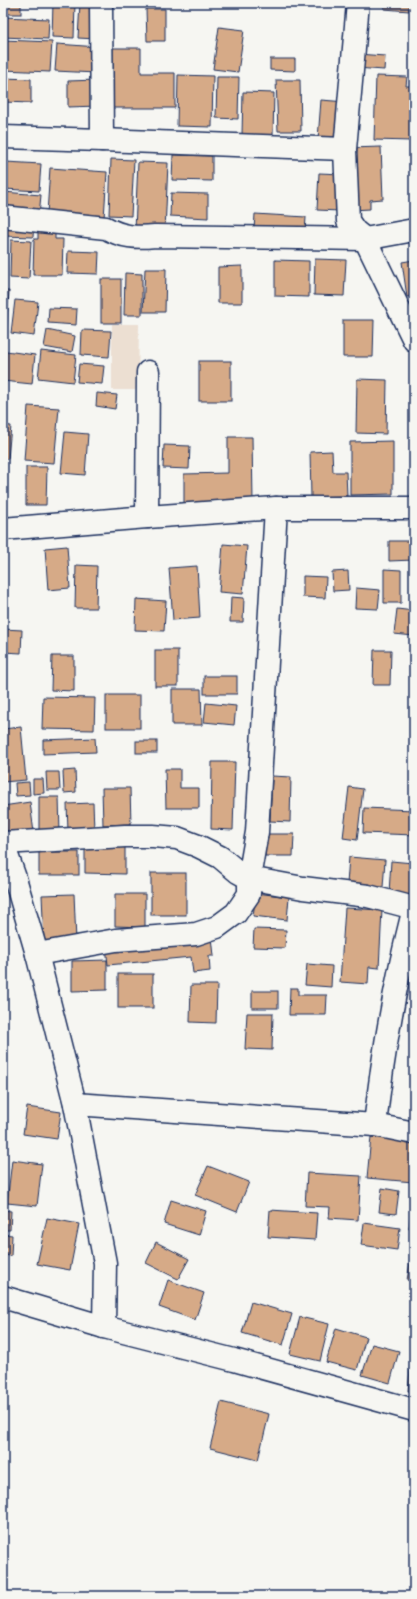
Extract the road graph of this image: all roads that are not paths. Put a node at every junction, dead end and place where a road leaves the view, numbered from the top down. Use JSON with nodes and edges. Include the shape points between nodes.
{"nodes":[{"id":1,"x":101,"y":3,"type":"edge"},
{"id":2,"x":358,"y":3,"type":"edge"},
{"id":3,"x":3,"y":138,"type":"edge"},
{"id":4,"x":102,"y":140,"type":"junction"},
{"id":5,"x":345,"y":148,"type":"junction"},
{"id":6,"x":3,"y":217,"type":"edge"},
{"id":7,"x":414,"y":230,"type":"edge"},
{"id":8,"x":365,"y":239,"type":"junction"},
{"id":9,"x":414,"y":340,"type":"edge"},
{"id":10,"x":148,"y":372,"type":"dead end"},
{"id":11,"x":276,"y":508,"type":"junction"},
{"id":12,"x":414,"y":508,"type":"edge"},
{"id":13,"x":147,"y":517,"type":"junction"},
{"id":14,"x":3,"y":529,"type":"edge"},
{"id":15,"x":3,"y":844,"type":"edge"},
{"id":16,"x":249,"y":878,"type":"junction"},
{"id":17,"x":414,"y":908,"type":"edge"},
{"id":18,"x":411,"y":933,"type":"edge"},
{"id":19,"x":37,"y":954,"type":"junction"},
{"id":20,"x":75,"y":1104,"type":"junction"},
{"id":21,"x":375,"y":1125,"type":"junction"},
{"id":22,"x":414,"y":1133,"type":"edge"},
{"id":23,"x":3,"y":1297,"type":"edge"},
{"id":24,"x":104,"y":1327,"type":"junction"},
{"id":25,"x":414,"y":1410,"type":"edge"}],
"edges":[{"from":1,"to":4,"type":"street"},
{"from":2,"to":5,"type":"street"},
{"from":3,"to":4,"type":"street"},
{"from":4,"to":5,"type":"street"},
{"from":5,"to":8,"type":"street","via":[[348,220],[355,231]]},
{"from":6,"to":8,"type":"street","via":[[106,228],[128,237]]},
{"from":7,"to":8,"type":"street"},
{"from":8,"to":9,"type":"street"},
{"from":10,"to":13,"type":"street"},
{"from":11,"to":12,"type":"street"},
{"from":11,"to":13,"type":"street"},
{"from":11,"to":16,"type":"street","via":[[257,832]]},
{"from":13,"to":14,"type":"street"},
{"from":15,"to":16,"type":"street","via":[[125,836],[177,838],[220,857]]},
{"from":15,"to":19,"type":"street"},
{"from":16,"to":17,"type":"street","via":[[368,896]]},
{"from":16,"to":19,"type":"street","via":[[249,894],[236,913],[217,927],[196,934],[116,940]]},
{"from":17,"to":18,"type":"street"},
{"from":18,"to":21,"type":"street","via":[[381,1074]]},
{"from":19,"to":20,"type":"street"},
{"from":20,"to":21,"type":"street"},
{"from":20,"to":24,"type":"street","via":[[105,1263]]},
{"from":21,"to":22,"type":"street"},
{"from":23,"to":24,"type":"street"},
{"from":24,"to":25,"type":"street"}]}
